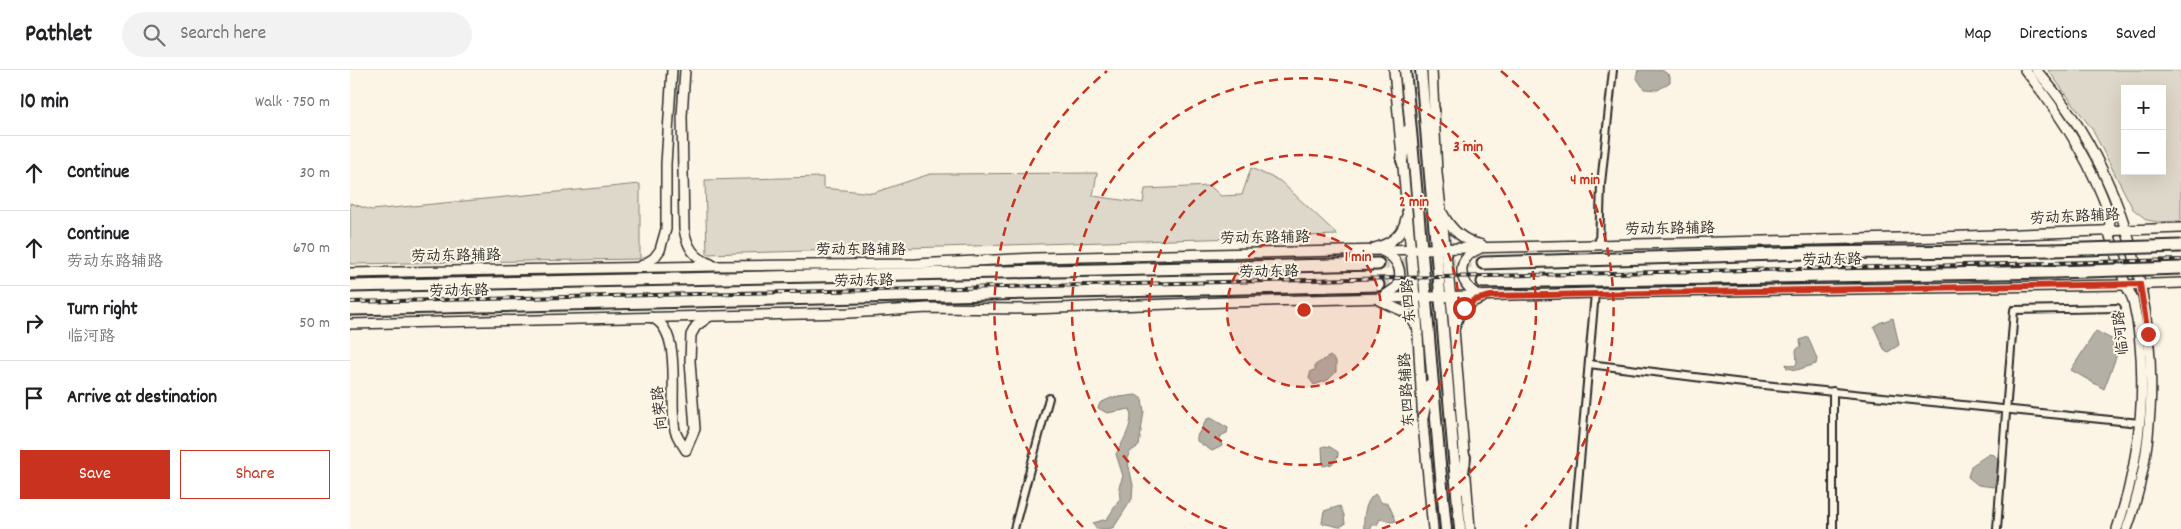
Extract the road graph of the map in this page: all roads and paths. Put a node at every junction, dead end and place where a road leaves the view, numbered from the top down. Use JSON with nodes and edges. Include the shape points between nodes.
{"nodes":[{"id":1,"x":672,"y":70,"type":"edge"},
{"id":2,"x":685,"y":70,"type":"edge"},
{"id":3,"x":1394,"y":70,"type":"edge"},
{"id":4,"x":1405,"y":70,"type":"edge"},
{"id":5,"x":1421,"y":70,"type":"edge"},
{"id":6,"x":1432,"y":70,"type":"edge"},
{"id":7,"x":1613,"y":70,"type":"edge"},
{"id":8,"x":2025,"y":70,"type":"edge"},
{"id":9,"x":2036,"y":70,"type":"edge"},
{"id":10,"x":1434,"y":110,"type":"junction"},
{"id":11,"x":1410,"y":117,"type":"junction"},
{"id":12,"x":1428,"y":151,"type":"junction"},
{"id":13,"x":1402,"y":161,"type":"junction"},
{"id":14,"x":1407,"y":213,"type":"junction"},
{"id":15,"x":1437,"y":213,"type":"junction"},
{"id":16,"x":1420,"y":218,"type":"junction"},
{"id":17,"x":2181,"y":228,"type":"edge"},
{"id":18,"x":2125,"y":229,"type":"junction"},
{"id":19,"x":2108,"y":230,"type":"junction"},
{"id":20,"x":1599,"y":245,"type":"junction"},
{"id":21,"x":2181,"y":246,"type":"edge"},
{"id":22,"x":1500,"y":247,"type":"junction"},
{"id":23,"x":1484,"y":248,"type":"junction"},
{"id":24,"x":1422,"y":249,"type":"junction"},
{"id":25,"x":1441,"y":249,"type":"junction"},
{"id":26,"x":1410,"y":250,"type":"junction"},
{"id":27,"x":1364,"y":251,"type":"junction"},
{"id":28,"x":1379,"y":251,"type":"junction"},
{"id":29,"x":1483,"y":263,"type":"tunnel mouth"},
{"id":30,"x":1378,"y":264,"type":"tunnel mouth"},
{"id":31,"x":716,"y":266,"type":"junction"},
{"id":32,"x":638,"y":268,"type":"junction"},
{"id":33,"x":2181,"y":268,"type":"edge"},
{"id":34,"x":350,"y":273,"type":"edge"},
{"id":35,"x":1483,"y":282,"type":"tunnel mouth"},
{"id":36,"x":2181,"y":282,"type":"edge"},
{"id":37,"x":2140,"y":284,"type":"junction"},
{"id":38,"x":2126,"y":285,"type":"junction"},
{"id":39,"x":350,"y":286,"type":"edge"},
{"id":40,"x":1378,"y":286,"type":"tunnel mouth"},
{"id":41,"x":1596,"y":293,"type":"junction"},
{"id":42,"x":1450,"y":296,"type":"junction"},
{"id":43,"x":1480,"y":296,"type":"junction"},
{"id":44,"x":1491,"y":296,"type":"junction"},
{"id":45,"x":1420,"y":297,"type":"junction"},
{"id":46,"x":1440,"y":297,"type":"junction"},
{"id":47,"x":1368,"y":298,"type":"junction"},
{"id":48,"x":1378,"y":298,"type":"junction"},
{"id":49,"x":2117,"y":308,"type":"dead end"},
{"id":50,"x":350,"y":309,"type":"edge"},
{"id":51,"x":648,"y":316,"type":"junction"},
{"id":52,"x":711,"y":316,"type":"junction"},
{"id":53,"x":350,"y":324,"type":"edge"},
{"id":54,"x":1418,"y":328,"type":"junction"},
{"id":55,"x":1454,"y":337,"type":"junction"},
{"id":56,"x":1430,"y":354,"type":"junction"},
{"id":57,"x":1589,"y":364,"type":"junction"},
{"id":58,"x":1431,"y":372,"type":"junction"},
{"id":59,"x":1833,"y":392,"type":"junction"},
{"id":60,"x":1049,"y":398,"type":"dead end"},
{"id":61,"x":2006,"y":410,"type":"junction"},
{"id":62,"x":1423,"y":416,"type":"junction"},
{"id":63,"x":2140,"y":423,"type":"junction"},
{"id":64,"x":1465,"y":457,"type":"junction"},
{"id":65,"x":1458,"y":507,"type":"junction"},
{"id":66,"x":1014,"y":529,"type":"edge"},
{"id":67,"x":1433,"y":529,"type":"edge"},
{"id":68,"x":1446,"y":529,"type":"edge"},
{"id":69,"x":1460,"y":529,"type":"edge"},
{"id":70,"x":1470,"y":529,"type":"edge"},
{"id":71,"x":1574,"y":529,"type":"edge"},
{"id":72,"x":1833,"y":529,"type":"edge"},
{"id":73,"x":1996,"y":529,"type":"edge"},
{"id":74,"x":2117,"y":529,"type":"edge"},
{"id":75,"x":2127,"y":529,"type":"edge"}],
"edges":[{"from":1,"to":32,"type":"main road","via":[[666,229],[660,250]]},
{"from":2,"to":31,"type":"main road","via":[[682,116],[684,230],[693,253]]},
{"from":3,"to":13,"type":"main road","name":"东四路辅路"},
{"from":4,"to":11,"type":"main road","name":"东四路"},
{"from":5,"to":12,"type":"main road","name":"东四路"},
{"from":6,"to":10,"type":"main road"},
{"from":7,"to":20,"type":"street","via":[[1601,184]]},
{"from":8,"to":19,"type":"main road","name":"临河路","via":[[2055,109],[2085,161],[2110,217]]},
{"from":9,"to":18,"type":"main road","name":"临河路","via":[[2086,141]]},
{"from":10,"to":12,"type":"main road"},
{"from":10,"to":15,"type":"main road"},
{"from":11,"to":13,"type":"main road"},
{"from":11,"to":16,"type":"main road","name":"东四路"},
{"from":12,"to":15,"type":"main road","name":"东四路"},
{"from":13,"to":14,"type":"main road","name":"东四路辅路"},
{"from":14,"to":26,"type":"main road","name":"东四路辅路"},
{"from":14,"to":27,"type":"main road","via":[[1402,230],[1391,242]]},
{"from":15,"to":16,"type":"main road","via":[[1429,226]]},
{"from":15,"to":22,"type":"main road","via":[[1466,239]]},
{"from":15,"to":25,"type":"main road","name":"东四路"},
{"from":16,"to":24,"type":"main road","name":"东四路"},
{"from":17,"to":18,"type":"main road","name":"劳动东路辅路"},
{"from":18,"to":19,"type":"main road","name":"劳动东路辅路"},
{"from":18,"to":37,"type":"main road","name":"临河路"},
{"from":19,"to":20,"type":"main road","name":"劳动东路辅路"},
{"from":19,"to":38,"type":"main road","name":"临河路"},
{"from":20,"to":22,"type":"main road","name":"劳动东路辅路"},
{"from":21,"to":29,"type":"highway","name":"劳动东路","bridge":true},
{"from":22,"to":23,"type":"main road","name":"劳动东路辅路"},
{"from":23,"to":25,"type":"main road","name":"劳动东路辅路"},
{"from":23,"to":43,"type":"main road","via":[[1472,252],[1462,269],[1462,278],[1467,286]]},
{"from":24,"to":25,"type":"main road","name":"劳动东路辅路"},
{"from":24,"to":26,"type":"main road","name":"劳动东路辅路"},
{"from":24,"to":45,"type":"main road","name":"东四路"},
{"from":25,"to":42,"type":"main road"},
{"from":25,"to":46,"type":"main road","name":"东四路"},
{"from":26,"to":28,"type":"main road","name":"劳动东路辅路"},
{"from":26,"to":45,"type":"main road","name":"东四路辅路"},
{"from":27,"to":28,"type":"main road","name":"劳动东路辅路"},
{"from":27,"to":31,"type":"main road","name":"劳动东路辅路","via":[[1036,258],[916,264]]},
{"from":28,"to":48,"type":"main road","via":[[1393,257],[1400,272],[1397,286]]},
{"from":30,"to":39,"type":"highway","name":"劳动东路"},
{"from":31,"to":32,"type":"main road","name":"劳动东路辅路"},
{"from":32,"to":34,"type":"main road","name":"劳动东路辅路"},
{"from":33,"to":35,"type":"highway","name":"劳动东路","bridge":true},
{"from":36,"to":37,"type":"main road"},
{"from":37,"to":38,"type":"main road"},
{"from":37,"to":75,"type":"main road","name":"临河路","via":[[2148,328],[2150,406],[2142,477]]},
{"from":38,"to":41,"type":"main road"},
{"from":38,"to":63,"type":"main road","name":"临河路","via":[[2132,298],[2138,342]]},
{"from":40,"to":50,"type":"highway","name":"劳动东路"},
{"from":41,"to":44,"type":"main road"},
{"from":41,"to":57,"type":"street"},
{"from":42,"to":43,"type":"main road"},
{"from":42,"to":46,"type":"main road"},
{"from":42,"to":55,"type":"main road"},
{"from":43,"to":44,"type":"main road"},
{"from":44,"to":55,"type":"main road","via":[[1475,300],[1464,308]]},
{"from":45,"to":46,"type":"main road"},
{"from":45,"to":48,"type":"main road"},
{"from":45,"to":54,"type":"main road","name":"东四路辅路"},
{"from":45,"to":56,"type":"main road","name":"东四路"},
{"from":46,"to":65,"type":"main road","name":"东四路"},
{"from":47,"to":48,"type":"main road"},
{"from":47,"to":52,"type":"main road"},
{"from":47,"to":54,"type":"main road","via":[[1398,307],[1412,318]]},
{"from":49,"to":61,"type":"street","via":[[2014,310]]},
{"from":51,"to":52,"type":"main road"},
{"from":51,"to":52,"type":"main road","name":"向荣路","via":[[660,322],[670,339],[674,430],[686,450],[695,429],[691,335],[696,326]]},
{"from":51,"to":53,"type":"main road"},
{"from":54,"to":56,"type":"main road"},
{"from":54,"to":62,"type":"main road","name":"东四路辅路"},
{"from":55,"to":64,"type":"main road"},
{"from":56,"to":58,"type":"main road","name":"东四路"},
{"from":57,"to":59,"type":"street"},
{"from":57,"to":71,"type":"street"},
{"from":58,"to":62,"type":"main road"},
{"from":58,"to":68,"type":"main road","name":"东四路"},
{"from":59,"to":61,"type":"street"},
{"from":59,"to":72,"type":"street"},
{"from":60,"to":66,"type":"street"},
{"from":61,"to":63,"type":"street"},
{"from":61,"to":73,"type":"street"},
{"from":62,"to":67,"type":"main road","name":"东四路辅路"},
{"from":63,"to":74,"type":"main road","name":"临河路","via":[[2133,469]]},
{"from":64,"to":65,"type":"main road"},
{"from":64,"to":70,"type":"main road"},
{"from":65,"to":69,"type":"main road","name":"东四路"}]}
